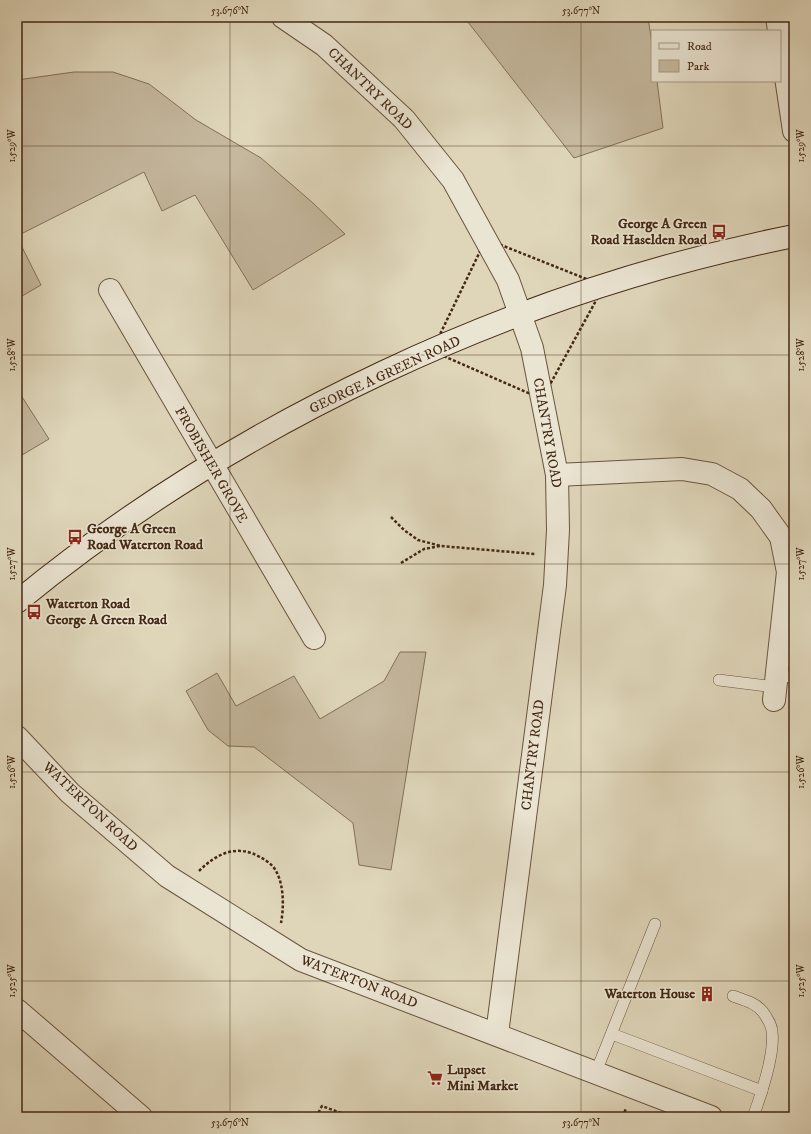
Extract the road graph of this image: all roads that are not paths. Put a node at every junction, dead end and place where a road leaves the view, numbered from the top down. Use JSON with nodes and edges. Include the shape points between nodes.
{"nodes":[{"id":1,"x":283,"y":17,"type":"edge"},
{"id":2,"x":777,"y":17,"type":"edge"},
{"id":3,"x":779,"y":30,"type":"edge"},
{"id":4,"x":781,"y":44,"type":"edge"},
{"id":5,"x":794,"y":131,"type":"edge"},
{"id":6,"x":794,"y":236,"type":"edge"},
{"id":7,"x":110,"y":290,"type":"dead end"},
{"id":8,"x":519,"y":315,"type":"junction"},
{"id":9,"x":211,"y":465,"type":"junction"},
{"id":10,"x":557,"y":475,"type":"junction"},
{"id":11,"x":17,"y":602,"type":"edge"},
{"id":12,"x":314,"y":638,"type":"dead end"},
{"id":13,"x":719,"y":680,"type":"dead end"},
{"id":14,"x":780,"y":685,"type":"edge"},
{"id":15,"x":17,"y":737,"type":"edge"},
{"id":16,"x":655,"y":924,"type":"dead end"},
{"id":17,"x":733,"y":996,"type":"dead end"},
{"id":18,"x":17,"y":1010,"type":"edge"},
{"id":19,"x":497,"y":1034,"type":"junction"},
{"id":20,"x":612,"y":1034,"type":"junction"},
{"id":21,"x":596,"y":1072,"type":"junction"},
{"id":22,"x":762,"y":1090,"type":"junction"},
{"id":23,"x":141,"y":1117,"type":"edge"},
{"id":24,"x":711,"y":1117,"type":"edge"},
{"id":25,"x":753,"y":1117,"type":"edge"}],
"edges":[{"from":1,"to":8,"type":"street","name":"CHANTRY ROAD","via":[[324,45],[404,119],[453,180],[508,280]]},
{"from":2,"to":3,"type":"street"},
{"from":4,"to":5,"type":"street"},
{"from":6,"to":8,"type":"street","name":"GEORGE A GREEN ROAD","via":[[679,262]]},
{"from":7,"to":9,"type":"street","name":"FROBISHER GROVE"},
{"from":8,"to":9,"type":"street","name":"GEORGE A GREEN ROAD","via":[[432,350],[364,382],[307,410]]},
{"from":8,"to":10,"type":"street","name":"CHANTRY ROAD","via":[[532,348]]},
{"from":9,"to":11,"type":"street","name":"GEORGE A GREEN ROAD","via":[[63,564]]},
{"from":9,"to":12,"type":"street","name":"FROBISHER GROVE"},
{"from":10,"to":14,"type":"street","via":[[682,469],[712,474],[740,489],[761,509],[780,537],[788,572]]},
{"from":10,"to":19,"type":"street","name":"CHANTRY ROAD","via":[[558,530],[554,585]]},
{"from":13,"to":14,"type":"lane"},
{"from":15,"to":19,"type":"street","name":"WATERTON ROAD","via":[[70,793],[166,876],[274,944],[301,960]]},
{"from":16,"to":20,"type":"lane"},
{"from":17,"to":22,"type":"lane","via":[[754,1004],[763,1012],[771,1027],[772,1041]]},
{"from":18,"to":23,"type":"street"},
{"from":19,"to":21,"type":"street","name":"WATERTON ROAD"},
{"from":20,"to":21,"type":"lane"},
{"from":20,"to":22,"type":"lane"},
{"from":21,"to":24,"type":"street","name":"WATERTON ROAD"},
{"from":22,"to":25,"type":"lane"}]}
